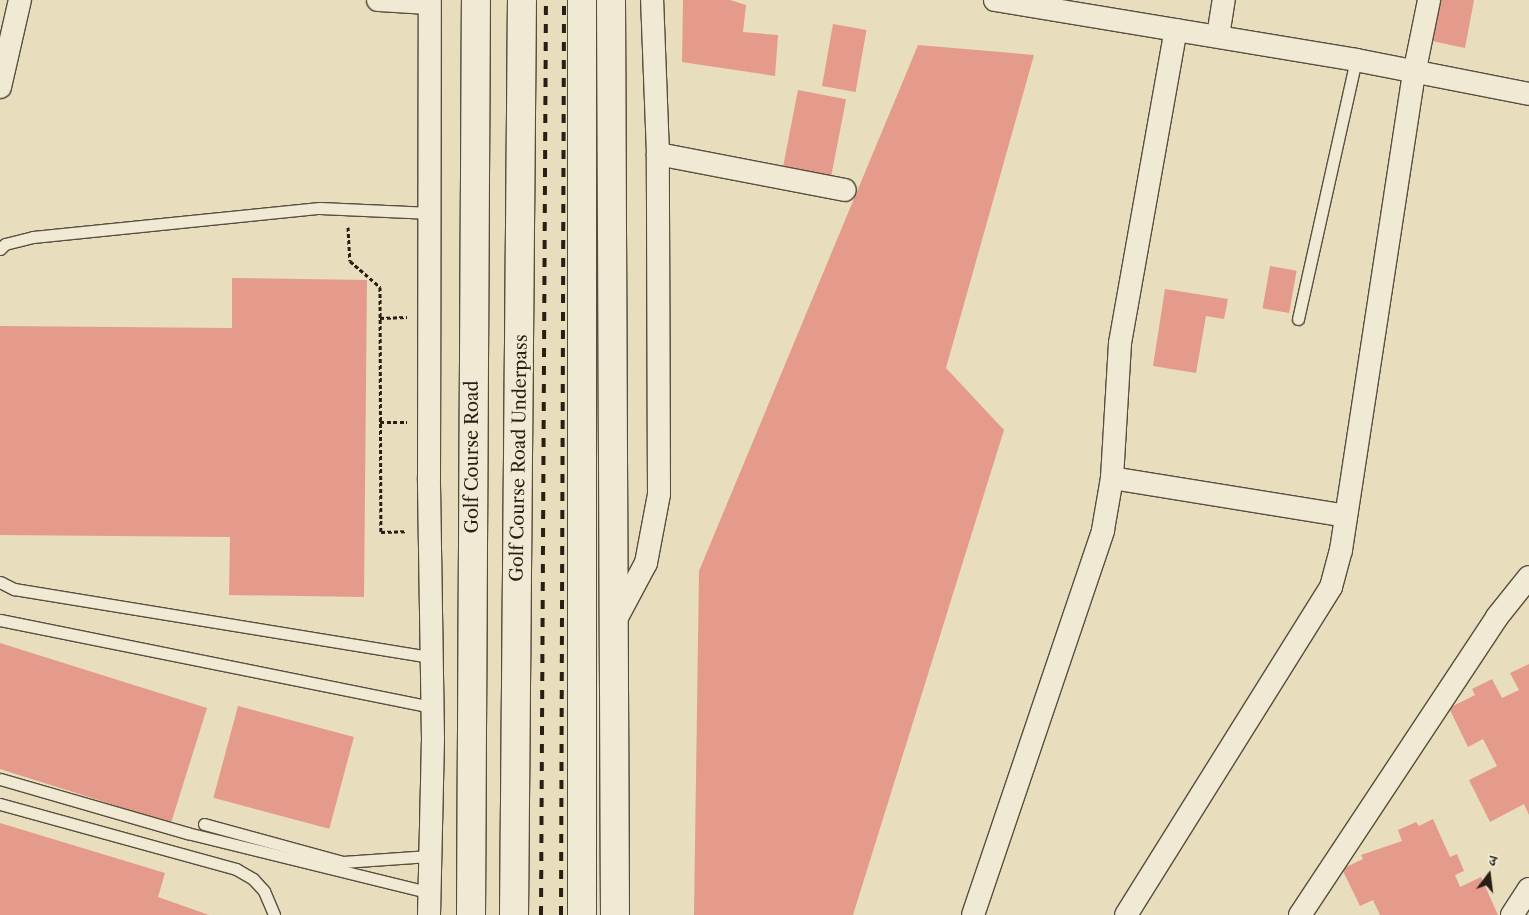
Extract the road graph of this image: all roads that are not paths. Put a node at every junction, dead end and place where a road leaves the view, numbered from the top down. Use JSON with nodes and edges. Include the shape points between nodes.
{"nodes":[{"id":1,"x":20,"y":0,"type":"edge"},
{"id":2,"x":378,"y":0,"type":"edge"},
{"id":3,"x":476,"y":0,"type":"edge"},
{"id":4,"x":522,"y":0,"type":"edge"},
{"id":5,"x":582,"y":0,"type":"edge"},
{"id":6,"x":611,"y":0,"type":"edge"},
{"id":7,"x":652,"y":0,"type":"edge"},
{"id":8,"x":995,"y":0,"type":"edge"},
{"id":9,"x":1224,"y":0,"type":"edge"},
{"id":10,"x":1429,"y":0,"type":"edge"},
{"id":11,"x":430,"y":2,"type":"edge"},
{"id":12,"x":1176,"y":30,"type":"junction"},
{"id":13,"x":1218,"y":36,"type":"junction"},
{"id":14,"x":1356,"y":60,"type":"junction"},
{"id":15,"x":1414,"y":74,"type":"junction"},
{"id":16,"x":0,"y":87,"type":"edge"},
{"id":17,"x":1529,"y":94,"type":"edge"},
{"id":18,"x":658,"y":154,"type":"junction"},
{"id":19,"x":846,"y":190,"type":"dead end"},
{"id":20,"x":431,"y":213,"type":"junction"},
{"id":21,"x":0,"y":249,"type":"edge"},
{"id":22,"x":1298,"y":319,"type":"dead end"},
{"id":23,"x":1112,"y":478,"type":"junction"},
{"id":24,"x":1346,"y":516,"type":"junction"},
{"id":25,"x":1529,"y":577,"type":"edge"},
{"id":26,"x":0,"y":582,"type":"edge"},
{"id":27,"x":0,"y":620,"type":"edge"},
{"id":28,"x":615,"y":621,"type":"junction"},
{"id":29,"x":430,"y":657,"type":"junction"},
{"id":30,"x":432,"y":707,"type":"junction"},
{"id":31,"x":0,"y":779,"type":"edge"},
{"id":32,"x":0,"y":804,"type":"edge"},
{"id":33,"x":204,"y":824,"type":"dead end"},
{"id":34,"x":429,"y":856,"type":"junction"},
{"id":35,"x":1529,"y":889,"type":"edge"},
{"id":36,"x":428,"y":892,"type":"junction"},
{"id":37,"x":274,"y":915,"type":"edge"},
{"id":38,"x":429,"y":915,"type":"edge"},
{"id":39,"x":470,"y":915,"type":"edge"},
{"id":40,"x":514,"y":915,"type":"edge"},
{"id":41,"x":582,"y":915,"type":"edge"},
{"id":42,"x":615,"y":915,"type":"edge"},
{"id":43,"x":973,"y":915,"type":"edge"},
{"id":44,"x":1126,"y":915,"type":"edge"},
{"id":45,"x":1300,"y":915,"type":"edge"},
{"id":46,"x":1512,"y":915,"type":"edge"}],
"edges":[{"from":1,"to":16,"type":"street"},
{"from":2,"to":11,"type":"street"},
{"from":3,"to":39,"type":"street","name":"Golf Course Road"},
{"from":4,"to":40,"type":"street","name":"Golf Course Road Underpass"},
{"from":5,"to":41,"type":"street"},
{"from":6,"to":28,"type":"street"},
{"from":7,"to":18,"type":"street"},
{"from":8,"to":12,"type":"street"},
{"from":9,"to":13,"type":"street"},
{"from":10,"to":15,"type":"street"},
{"from":11,"to":20,"type":"street"},
{"from":12,"to":13,"type":"street"},
{"from":12,"to":23,"type":"street","via":[[1120,343]]},
{"from":13,"to":14,"type":"street"},
{"from":14,"to":15,"type":"street"},
{"from":14,"to":22,"type":"lane"},
{"from":15,"to":17,"type":"street"},
{"from":15,"to":24,"type":"street"},
{"from":18,"to":19,"type":"street"},
{"from":18,"to":28,"type":"street","via":[[659,494],[646,563]]},
{"from":20,"to":21,"type":"lane","via":[[320,208],[34,236],[5,244]]},
{"from":20,"to":29,"type":"street"},
{"from":23,"to":24,"type":"street"},
{"from":23,"to":43,"type":"street","via":[[1103,530]]},
{"from":24,"to":44,"type":"street","via":[[1331,587]]},
{"from":25,"to":45,"type":"street","via":[[1497,617]]},
{"from":26,"to":29,"type":"lane","via":[[14,589]]},
{"from":27,"to":30,"type":"lane"},
{"from":28,"to":42,"type":"street"},
{"from":29,"to":30,"type":"street"},
{"from":30,"to":34,"type":"street"},
{"from":31,"to":36,"type":"lane","via":[[187,834]]},
{"from":32,"to":37,"type":"lane","via":[[236,869],[253,879],[264,891]]},
{"from":33,"to":34,"type":"lane","via":[[343,862]]},
{"from":34,"to":36,"type":"street"},
{"from":35,"to":46,"type":"street"},
{"from":36,"to":38,"type":"street"}]}
